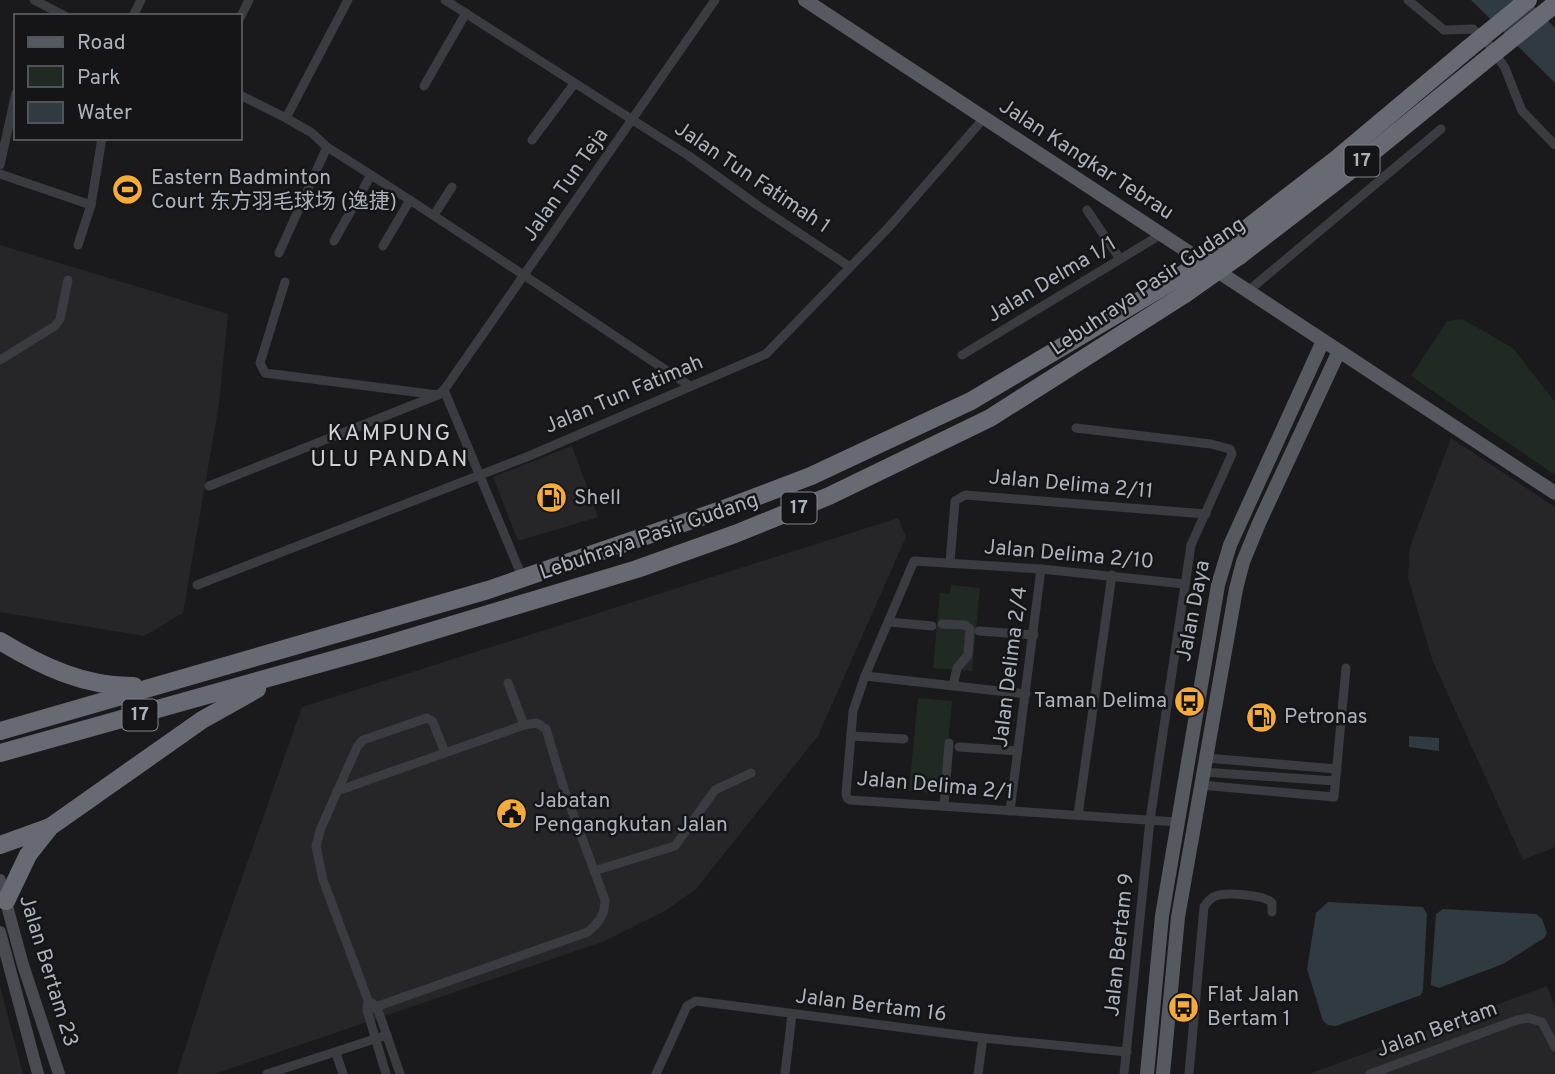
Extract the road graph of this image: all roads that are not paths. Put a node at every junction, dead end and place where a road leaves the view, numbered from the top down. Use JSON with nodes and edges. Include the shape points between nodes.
{"nodes":[{"id":1,"x":34,"y":0,"type":"edge"},
{"id":2,"x":348,"y":0,"type":"edge"},
{"id":3,"x":445,"y":0,"type":"edge"},
{"id":4,"x":715,"y":0,"type":"edge"},
{"id":5,"x":805,"y":0,"type":"edge"},
{"id":6,"x":1408,"y":0,"type":"edge"},
{"id":7,"x":1528,"y":0,"type":"edge"},
{"id":8,"x":1555,"y":5,"type":"edge"},
{"id":9,"x":45,"y":6,"type":"junction"},
{"id":10,"x":463,"y":7,"type":"edge"},
{"id":11,"x":39,"y":14,"type":"edge"},
{"id":12,"x":61,"y":14,"type":"edge"},
{"id":13,"x":574,"y":84,"type":"junction"},
{"id":14,"x":424,"y":86,"type":"dead end"},
{"id":15,"x":242,"y":96,"type":"edge"},
{"id":16,"x":14,"y":102,"type":"edge"},
{"id":17,"x":286,"y":118,"type":"junction"},
{"id":18,"x":984,"y":118,"type":"junction"},
{"id":19,"x":633,"y":119,"type":"junction"},
{"id":20,"x":1441,"y":129,"type":"dead end"},
{"id":21,"x":103,"y":140,"type":"edge"},
{"id":22,"x":533,"y":140,"type":"dead end"},
{"id":23,"x":1555,"y":145,"type":"edge"},
{"id":24,"x":327,"y":147,"type":"junction"},
{"id":25,"x":0,"y":165,"type":"edge"},
{"id":26,"x":0,"y":174,"type":"edge"},
{"id":27,"x":371,"y":175,"type":"junction"},
{"id":28,"x":452,"y":187,"type":"dead end"},
{"id":29,"x":410,"y":200,"type":"junction"},
{"id":30,"x":91,"y":205,"type":"junction"},
{"id":31,"x":1087,"y":210,"type":"dead end"},
{"id":32,"x":434,"y":215,"type":"junction"},
{"id":33,"x":1160,"y":235,"type":"junction"},
{"id":34,"x":334,"y":241,"type":"dead end"},
{"id":35,"x":78,"y":244,"type":"dead end"},
{"id":36,"x":383,"y":246,"type":"dead end"},
{"id":37,"x":1233,"y":250,"type":"junction"},
{"id":38,"x":279,"y":253,"type":"dead end"},
{"id":39,"x":1120,"y":259,"type":"junction"},
{"id":40,"x":850,"y":267,"type":"junction"},
{"id":41,"x":524,"y":276,"type":"junction"},
{"id":42,"x":68,"y":280,"type":"dead end"},
{"id":43,"x":285,"y":282,"type":"dead end"},
{"id":44,"x":1181,"y":287,"type":"junction"},
{"id":45,"x":1247,"y":292,"type":"junction"},
{"id":46,"x":1289,"y":319,"type":"junction"},
{"id":47,"x":1323,"y":341,"type":"junction"},
{"id":48,"x":1339,"y":352,"type":"junction"},
{"id":49,"x":962,"y":355,"type":"dead end"},
{"id":50,"x":0,"y":360,"type":"edge"},
{"id":51,"x":1311,"y":366,"type":"junction"},
{"id":52,"x":1365,"y":368,"type":"junction"},
{"id":53,"x":1326,"y":376,"type":"junction"},
{"id":54,"x":690,"y":386,"type":"junction"},
{"id":55,"x":441,"y":392,"type":"junction"},
{"id":56,"x":1076,"y":428,"type":"dead end"},
{"id":57,"x":479,"y":475,"type":"junction"},
{"id":58,"x":209,"y":486,"type":"dead end"},
{"id":59,"x":1555,"y":494,"type":"edge"},
{"id":60,"x":1249,"y":505,"type":"junction"},
{"id":61,"x":1206,"y":514,"type":"junction"},
{"id":62,"x":1259,"y":523,"type":"junction"},
{"id":63,"x":950,"y":563,"type":"junction"},
{"id":64,"x":1041,"y":569,"type":"junction"},
{"id":65,"x":1112,"y":575,"type":"junction"},
{"id":66,"x":523,"y":579,"type":"junction"},
{"id":67,"x":1185,"y":584,"type":"junction"},
{"id":68,"x":197,"y":585,"type":"dead end"},
{"id":69,"x":889,"y":622,"type":"junction"},
{"id":70,"x":979,"y":631,"type":"dead end"},
{"id":71,"x":1034,"y":635,"type":"junction"},
{"id":72,"x":0,"y":640,"type":"edge"},
{"id":73,"x":0,"y":656,"type":"edge"},
{"id":74,"x":26,"y":657,"type":"junction"},
{"id":75,"x":1346,"y":668,"type":"dead end"},
{"id":76,"x":865,"y":676,"type":"junction"},
{"id":77,"x":280,"y":677,"type":"junction"},
{"id":78,"x":509,"y":683,"type":"dead end"},
{"id":79,"x":157,"y":685,"type":"junction"},
{"id":80,"x":953,"y":686,"type":"junction"},
{"id":81,"x":1026,"y":694,"type":"junction"},
{"id":82,"x":524,"y":725,"type":"junction"},
{"id":83,"x":0,"y":731,"type":"edge"},
{"id":84,"x":851,"y":736,"type":"junction"},
{"id":85,"x":904,"y":739,"type":"dead end"},
{"id":86,"x":1018,"y":751,"type":"junction"},
{"id":87,"x":0,"y":753,"type":"edge"},
{"id":88,"x":445,"y":753,"type":"junction"},
{"id":89,"x":1336,"y":769,"type":"junction"},
{"id":90,"x":1203,"y":772,"type":"junction"},
{"id":91,"x":751,"y":773,"type":"dead end"},
{"id":92,"x":1335,"y":781,"type":"junction"},
{"id":93,"x":337,"y":791,"type":"junction"},
{"id":94,"x":944,"y":806,"type":"junction"},
{"id":95,"x":1010,"y":811,"type":"junction"},
{"id":96,"x":1078,"y":815,"type":"junction"},
{"id":97,"x":1150,"y":820,"type":"junction"},
{"id":98,"x":1177,"y":822,"type":"junction"},
{"id":99,"x":50,"y":827,"type":"junction"},
{"id":100,"x":0,"y":845,"type":"edge"},
{"id":101,"x":594,"y":871,"type":"junction"},
{"id":102,"x":0,"y":880,"type":"edge"},
{"id":103,"x":6,"y":901,"type":"junction"},
{"id":104,"x":1272,"y":912,"type":"dead end"},
{"id":105,"x":0,"y":932,"type":"edge"},
{"id":106,"x":371,"y":1006,"type":"junction"},
{"id":107,"x":792,"y":1014,"type":"junction"},
{"id":108,"x":387,"y":1035,"type":"junction"},
{"id":109,"x":983,"y":1038,"type":"junction"},
{"id":110,"x":376,"y":1039,"type":"junction"},
{"id":111,"x":1555,"y":1047,"type":"edge"},
{"id":112,"x":336,"y":1052,"type":"junction"},
{"id":113,"x":1126,"y":1052,"type":"junction"},
{"id":114,"x":38,"y":1074,"type":"edge"},
{"id":115,"x":59,"y":1074,"type":"edge"},
{"id":116,"x":267,"y":1074,"type":"edge"},
{"id":117,"x":343,"y":1074,"type":"edge"},
{"id":118,"x":386,"y":1074,"type":"edge"},
{"id":119,"x":400,"y":1074,"type":"edge"},
{"id":120,"x":656,"y":1074,"type":"edge"},
{"id":121,"x":785,"y":1074,"type":"edge"},
{"id":122,"x":978,"y":1074,"type":"edge"},
{"id":123,"x":1124,"y":1074,"type":"edge"},
{"id":124,"x":1147,"y":1074,"type":"edge"},
{"id":125,"x":1163,"y":1074,"type":"edge"},
{"id":126,"x":1189,"y":1074,"type":"edge"},
{"id":127,"x":1370,"y":1074,"type":"edge"}],
"edges":[{"from":1,"to":9,"type":"street"},
{"from":2,"to":17,"type":"street"},
{"from":3,"to":10,"type":"street","name":"Jalan Tun Fatimah 1"},
{"from":4,"to":19,"type":"street","name":"Jalan Tun Teja"},
{"from":5,"to":18,"type":"main road","name":"Jalan Kangkar Tebrau"},
{"from":6,"to":23,"type":"street","via":[[1443,29],[1473,29],[1506,68],[1522,111]]},
{"from":7,"to":37,"type":"highway","name":"Lebuhraya Pasir Gudang","number":"17","bridge":true},
{"from":8,"to":37,"type":"highway","name":"Lebuhraya Pasir Gudang","number":"17","bridge":true,"via":[[1348,173]]},
{"from":9,"to":11,"type":"street"},
{"from":9,"to":12,"type":"street"},
{"from":10,"to":13,"type":"street","name":"Jalan Tun Fatimah 1"},
{"from":10,"to":14,"type":"street"},
{"from":13,"to":19,"type":"street","name":"Jalan Tun Fatimah 1"},
{"from":13,"to":22,"type":"street"},
{"from":15,"to":17,"type":"street"},
{"from":16,"to":25,"type":"street"},
{"from":17,"to":24,"type":"street"},
{"from":18,"to":33,"type":"main road","name":"Jalan Kangkar Tebrau"},
{"from":18,"to":40,"type":"street","name":"Jalan Tun Fatimah"},
{"from":19,"to":40,"type":"street","name":"Jalan Tun Fatimah 1"},
{"from":19,"to":41,"type":"street","name":"Jalan Tun Teja"},
{"from":20,"to":45,"type":"street"},
{"from":21,"to":30,"type":"street"},
{"from":24,"to":27,"type":"street"},
{"from":24,"to":38,"type":"street"},
{"from":26,"to":30,"type":"street"},
{"from":27,"to":29,"type":"street"},
{"from":27,"to":34,"type":"street"},
{"from":28,"to":32,"type":"street"},
{"from":29,"to":32,"type":"street"},
{"from":29,"to":36,"type":"street"},
{"from":30,"to":35,"type":"street"},
{"from":31,"to":39,"type":"street"},
{"from":32,"to":41,"type":"street"},
{"from":33,"to":39,"type":"street","name":"Jalan Delma 1/1"},
{"from":33,"to":45,"type":"main road","name":"Jalan Kangkar Tebrau"},
{"from":37,"to":44,"type":"highway","name":"Lebuhraya Pasir Gudang","number":"17","bridge":true},
{"from":39,"to":49,"type":"street","name":"Jalan Delma 1/1"},
{"from":40,"to":54,"type":"street","name":"Jalan Tun Fatimah","via":[[766,354]]},
{"from":41,"to":54,"type":"street"},
{"from":41,"to":55,"type":"street","name":"Jalan Tun Teja"},
{"from":42,"to":50,"type":"street","via":[[55,326]]},
{"from":43,"to":55,"type":"street","via":[[260,363],[265,373]]},
{"from":44,"to":66,"type":"highway","name":"Lebuhraya Pasir Gudang","number":"17","via":[[889,441],[777,489]]},
{"from":44,"to":77,"type":"highway","name":"Lebuhraya Pasir Gudang","number":"17","via":[[990,418],[829,496],[637,569]]},
{"from":45,"to":46,"type":"main road","name":"Jalan Kangkar Tebrau"},
{"from":46,"to":47,"type":"main road","name":"Jalan Kangkar Tebrau"},
{"from":46,"to":51,"type":"main road","via":[[1305,340]]},
{"from":47,"to":48,"type":"main road","name":"Jalan Kangkar Tebrau"},
{"from":47,"to":51,"type":"main road","name":"Jalan Daya"},
{"from":48,"to":52,"type":"main road","name":"Jalan Kangkar Tebrau"},
{"from":48,"to":53,"type":"main road","name":"Jalan Daya"},
{"from":51,"to":60,"type":"main road","name":"Jalan Daya"},
{"from":52,"to":53,"type":"main road","via":[[1348,366]]},
{"from":52,"to":59,"type":"main road","name":"Jalan Kangkar Tebrau"},
{"from":53,"to":62,"type":"main road","name":"Jalan Daya"},
{"from":54,"to":57,"type":"street","name":"Jalan Tun Fatimah"},
{"from":55,"to":57,"type":"street"},
{"from":55,"to":58,"type":"street"},
{"from":56,"to":61,"type":"street","name":"Jalan Bertam 9","via":[[1230,449],[1232,454]]},
{"from":57,"to":66,"type":"street"},
{"from":57,"to":68,"type":"street","name":"Jalan Tun Fatimah"},
{"from":60,"to":62,"type":"main road","via":[[1267,473],[1274,471]]},
{"from":60,"to":98,"type":"main road","name":"Jalan Daya","via":[[1230,545],[1219,585]]},
{"from":61,"to":63,"type":"street","name":"Jalan Delima 2/11","via":[[965,495],[955,501]]},
{"from":61,"to":67,"type":"street","name":"Jalan Bertam 9","via":[[1191,545]]},
{"from":62,"to":90,"type":"main road","name":"Jalan Daya","via":[[1236,589]]},
{"from":63,"to":64,"type":"street","name":"Jalan Delima 2/10"},
{"from":63,"to":69,"type":"street","name":"Jalan Delima 2/1","via":[[914,561]]},
{"from":64,"to":65,"type":"street","name":"Jalan Delima 2/10"},
{"from":64,"to":71,"type":"street","name":"Jalan Delima 2/4"},
{"from":65,"to":67,"type":"street","name":"Jalan Delima 2/10"},
{"from":65,"to":96,"type":"street"},
{"from":66,"to":79,"type":"highway","name":"Lebuhraya Pasir Gudang","number":"17"},
{"from":67,"to":97,"type":"street","name":"Jalan Bertam 9"},
{"from":69,"to":76,"type":"street","name":"Jalan Delima 2/1"},
{"from":69,"to":80,"type":"street","via":[[965,625],[970,629],[968,655],[957,668]]},
{"from":70,"to":71,"type":"street"},
{"from":71,"to":81,"type":"street","name":"Jalan Delima 2/4"},
{"from":72,"to":74,"type":"highway"},
{"from":73,"to":74,"type":"highway"},
{"from":74,"to":79,"type":"highway","via":[[78,679],[111,686]]},
{"from":75,"to":89,"type":"street"},
{"from":76,"to":80,"type":"street"},
{"from":76,"to":84,"type":"street","name":"Jalan Delima 2/1","via":[[853,711]]},
{"from":77,"to":87,"type":"highway","name":"Lebuhraya Pasir Gudang","number":"17"},
{"from":77,"to":99,"type":"highway","via":[[202,720]]},
{"from":78,"to":82,"type":"street"},
{"from":79,"to":83,"type":"highway","name":"Lebuhraya Pasir Gudang","number":"17"},
{"from":80,"to":81,"type":"street"},
{"from":81,"to":86,"type":"street","name":"Jalan Delima 2/4"},
{"from":82,"to":88,"type":"street"},
{"from":82,"to":101,"type":"street","via":[[537,723],[546,729]]},
{"from":84,"to":85,"type":"street"},
{"from":84,"to":94,"type":"street","name":"Jalan Delima 2/1","via":[[847,798]]},
{"from":86,"to":94,"type":"street","via":[[954,745]]},
{"from":86,"to":95,"type":"street","name":"Jalan Delima 2/4"},
{"from":88,"to":93,"type":"street"},
{"from":88,"to":93,"type":"street","via":[[429,718],[363,740]]},
{"from":89,"to":90,"type":"street"},
{"from":89,"to":92,"type":"street"},
{"from":90,"to":92,"type":"street"},
{"from":90,"to":92,"type":"street","via":[[1334,797]]},
{"from":90,"to":125,"type":"main road","name":"Jalan Daya","via":[[1178,917]]},
{"from":91,"to":101,"type":"street","via":[[715,790],[675,846]]},
{"from":93,"to":106,"type":"street","via":[[316,845],[323,880]]},
{"from":94,"to":95,"type":"street","name":"Jalan Delima 2/1"},
{"from":95,"to":96,"type":"street","name":"Jalan Delima 2/1"},
{"from":96,"to":97,"type":"street","name":"Jalan Delima 2/1"},
{"from":97,"to":98,"type":"street","name":"Jalan Delima 2/1"},
{"from":97,"to":113,"type":"street","name":"Jalan Bertam 9"},
{"from":98,"to":124,"type":"main road","name":"Jalan Daya","via":[[1162,916]]},
{"from":99,"to":100,"type":"highway"},
{"from":99,"to":103,"type":"highway","via":[[27,855]]},
{"from":101,"to":106,"type":"street","via":[[605,911],[588,932]]},
{"from":102,"to":103,"type":"street","name":"Jalan Bertam 23"},
{"from":103,"to":115,"type":"street","name":"Jalan Bertam 23"},
{"from":104,"to":126,"type":"street","via":[[1272,903],[1265,897],[1221,895],[1204,907]]},
{"from":105,"to":114,"type":"street","name":"Jalan Bertam 23"},
{"from":106,"to":108,"type":"street"},
{"from":106,"to":110,"type":"street"},
{"from":107,"to":109,"type":"street","name":"Jalan Bertam 16"},
{"from":107,"to":120,"type":"street","name":"Jalan Bertam 16","via":[[691,1002]]},
{"from":107,"to":121,"type":"street"},
{"from":108,"to":110,"type":"street"},
{"from":108,"to":119,"type":"street"},
{"from":109,"to":113,"type":"street","name":"Jalan Bertam 16"},
{"from":109,"to":122,"type":"street"},
{"from":110,"to":112,"type":"street"},
{"from":110,"to":118,"type":"street"},
{"from":111,"to":127,"type":"street","name":"Jalan Bertam","via":[[1542,1022],[1517,1020]]},
{"from":112,"to":116,"type":"street"},
{"from":112,"to":117,"type":"street"},
{"from":113,"to":123,"type":"street","name":"Jalan Bertam 9"}]}
